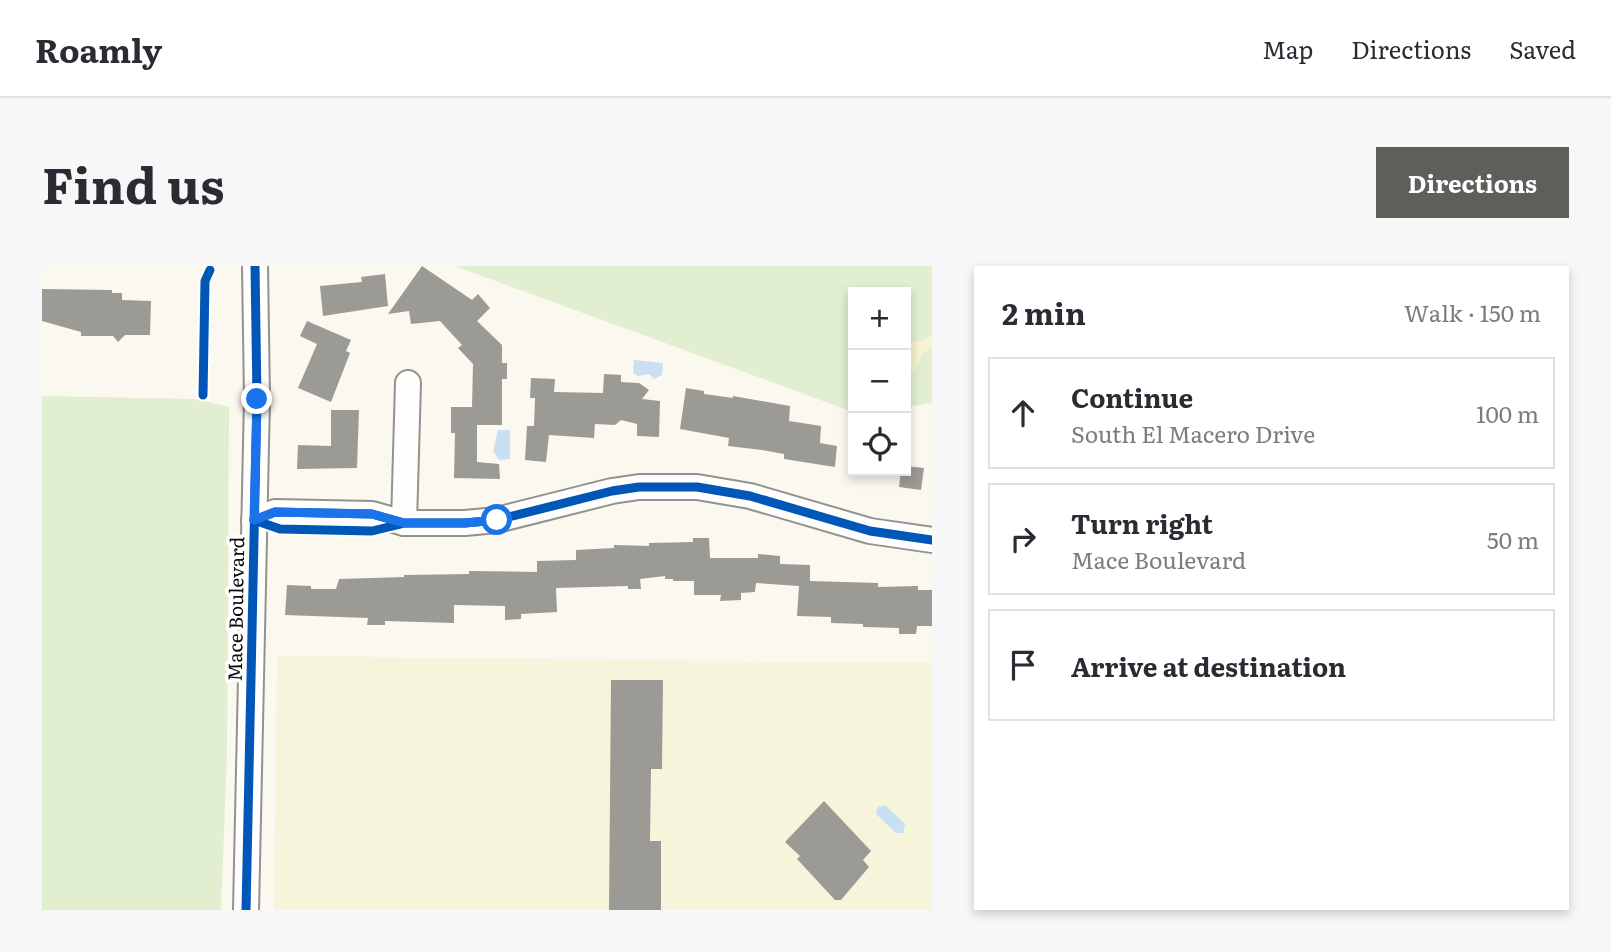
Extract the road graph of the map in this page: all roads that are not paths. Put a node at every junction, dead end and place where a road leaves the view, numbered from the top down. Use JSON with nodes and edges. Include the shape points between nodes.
{"nodes":[{"id":1,"x":255,"y":266,"type":"edge"},
{"id":2,"x":408,"y":383,"type":"dead end"},
{"id":3,"x":254,"y":520,"type":"junction"},
{"id":4,"x":404,"y":523,"type":"junction"},
{"id":5,"x":932,"y":540,"type":"edge"},
{"id":6,"x":246,"y":910,"type":"edge"}],
"edges":[{"from":1,"to":3,"type":"street","name":"Mace Boulevard"},
{"from":2,"to":4,"type":"street"},
{"from":3,"to":4,"type":"street","via":[[280,529],[372,531]]},
{"from":3,"to":6,"type":"street","name":"Mace Boulevard"},
{"from":4,"to":5,"type":"street","via":[[489,521],[612,491],[687,487],[750,496],[870,531]]}]}
